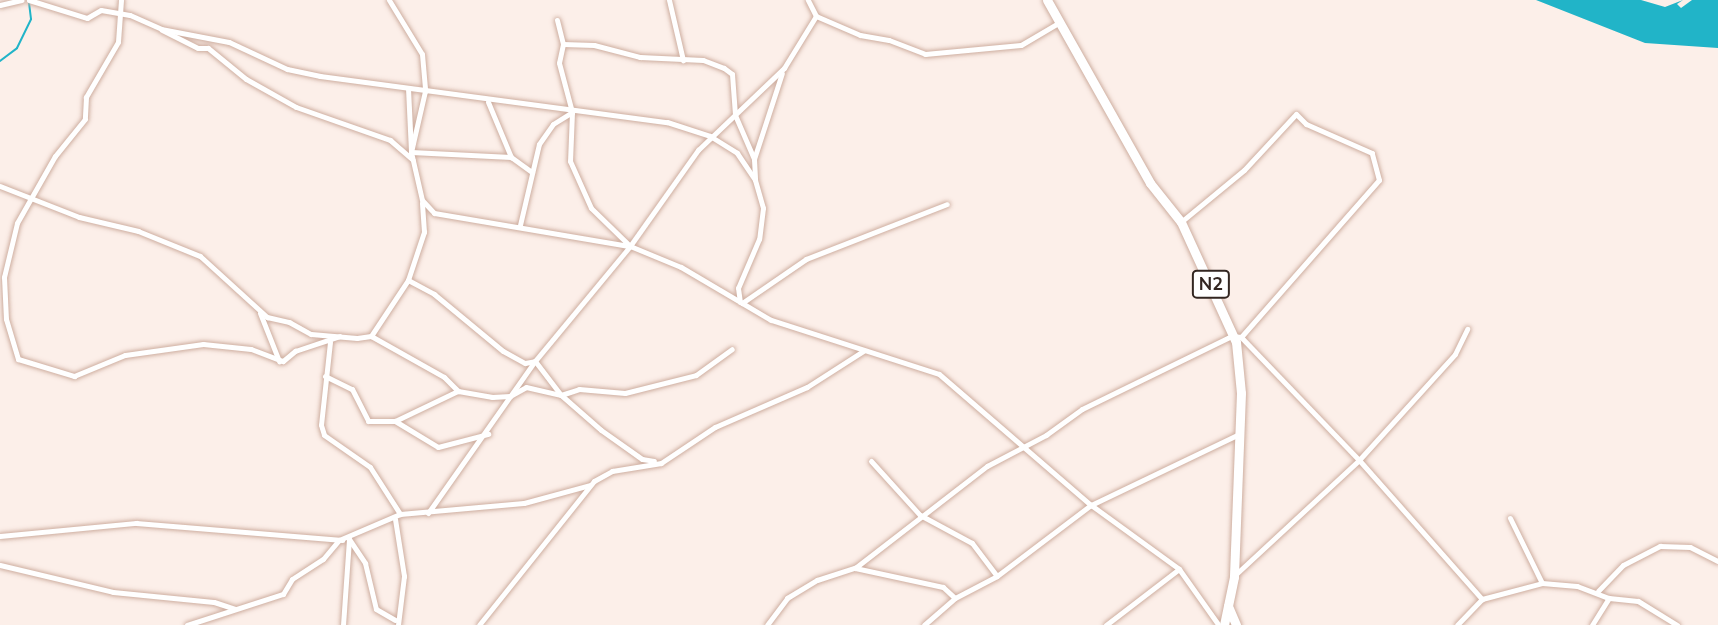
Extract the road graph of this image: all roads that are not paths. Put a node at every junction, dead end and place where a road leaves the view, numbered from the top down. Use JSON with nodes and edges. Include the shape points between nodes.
{"nodes":[{"id":1,"x":21,"y":0,"type":"edge"},
{"id":2,"x":29,"y":0,"type":"edge"},
{"id":3,"x":121,"y":0,"type":"edge"},
{"id":4,"x":389,"y":0,"type":"edge"},
{"id":5,"x":669,"y":0,"type":"edge"},
{"id":6,"x":808,"y":0,"type":"edge"},
{"id":7,"x":1047,"y":0,"type":"edge"},
{"id":8,"x":0,"y":5,"type":"edge"},
{"id":9,"x":118,"y":13,"type":"junction"},
{"id":10,"x":817,"y":16,"type":"junction"},
{"id":11,"x":557,"y":20,"type":"dead end"},
{"id":12,"x":1060,"y":22,"type":"junction"},
{"id":13,"x":161,"y":29,"type":"junction"},
{"id":14,"x":563,"y":44,"type":"junction"},
{"id":15,"x":683,"y":60,"type":"junction"},
{"id":16,"x":784,"y":68,"type":"junction"},
{"id":17,"x":408,"y":88,"type":"junction"},
{"id":18,"x":425,"y":92,"type":"junction"},
{"id":19,"x":488,"y":101,"type":"junction"},
{"id":20,"x":572,"y":112,"type":"junction"},
{"id":21,"x":735,"y":116,"type":"junction"},
{"id":22,"x":710,"y":136,"type":"junction"},
{"id":23,"x":411,"y":152,"type":"junction"},
{"id":24,"x":511,"y":157,"type":"junction"},
{"id":25,"x":754,"y":159,"type":"junction"},
{"id":26,"x":415,"y":162,"type":"junction"},
{"id":27,"x":532,"y":172,"type":"junction"},
{"id":28,"x":755,"y":180,"type":"junction"},
{"id":29,"x":0,"y":186,"type":"edge"},
{"id":30,"x":29,"y":199,"type":"junction"},
{"id":31,"x":422,"y":200,"type":"junction"},
{"id":32,"x":947,"y":204,"type":"dead end"},
{"id":33,"x":1181,"y":222,"type":"junction"},
{"id":34,"x":520,"y":225,"type":"junction"},
{"id":35,"x":630,"y":246,"type":"junction"},
{"id":36,"x":408,"y":280,"type":"junction"},
{"id":37,"x":741,"y":303,"type":"junction"},
{"id":38,"x":260,"y":313,"type":"junction"},
{"id":39,"x":1467,"y":329,"type":"dead end"},
{"id":40,"x":371,"y":336,"type":"junction"},
{"id":41,"x":1236,"y":336,"type":"junction"},
{"id":42,"x":340,"y":337,"type":"junction"},
{"id":43,"x":330,"y":342,"type":"junction"},
{"id":44,"x":732,"y":349,"type":"dead end"},
{"id":45,"x":863,"y":351,"type":"junction"},
{"id":46,"x":279,"y":360,"type":"junction"},
{"id":47,"x":535,"y":361,"type":"junction"},
{"id":48,"x":325,"y":376,"type":"junction"},
{"id":49,"x":458,"y":391,"type":"junction"},
{"id":50,"x":561,"y":395,"type":"junction"},
{"id":51,"x":510,"y":396,"type":"junction"},
{"id":52,"x":395,"y":421,"type":"junction"},
{"id":53,"x":488,"y":434,"type":"junction"},
{"id":54,"x":1237,"y":435,"type":"junction"},
{"id":55,"x":1023,"y":446,"type":"junction"},
{"id":56,"x":1359,"y":460,"type":"junction"},
{"id":57,"x":871,"y":461,"type":"dead end"},
{"id":58,"x":661,"y":463,"type":"junction"},
{"id":59,"x":590,"y":485,"type":"junction"},
{"id":60,"x":1091,"y":505,"type":"junction"},
{"id":61,"x":428,"y":513,"type":"junction"},
{"id":62,"x":920,"y":515,"type":"junction"},
{"id":63,"x":397,"y":516,"type":"junction"},
{"id":64,"x":1510,"y":518,"type":"dead end"},
{"id":65,"x":0,"y":536,"type":"edge"},
{"id":66,"x":349,"y":539,"type":"junction"},
{"id":67,"x":339,"y":540,"type":"junction"},
{"id":68,"x":1718,"y":561,"type":"edge"},
{"id":69,"x":0,"y":565,"type":"edge"},
{"id":70,"x":855,"y":568,"type":"junction"},
{"id":71,"x":1179,"y":569,"type":"junction"},
{"id":72,"x":997,"y":576,"type":"junction"},
{"id":73,"x":1234,"y":577,"type":"junction"},
{"id":74,"x":1542,"y":583,"type":"junction"},
{"id":75,"x":1598,"y":590,"type":"junction"},
{"id":76,"x":956,"y":598,"type":"junction"},
{"id":77,"x":1609,"y":598,"type":"junction"},
{"id":78,"x":1482,"y":599,"type":"junction"},
{"id":79,"x":1228,"y":606,"type":"junction"},
{"id":80,"x":235,"y":609,"type":"junction"},
{"id":81,"x":1235,"y":620,"type":"edge"},
{"id":82,"x":396,"y":623,"type":"edge"},
{"id":83,"x":1221,"y":623,"type":"edge"},
{"id":84,"x":187,"y":625,"type":"edge"},
{"id":85,"x":343,"y":625,"type":"edge"},
{"id":86,"x":479,"y":625,"type":"edge"},
{"id":87,"x":767,"y":625,"type":"edge"},
{"id":88,"x":924,"y":625,"type":"edge"},
{"id":89,"x":1106,"y":625,"type":"edge"},
{"id":90,"x":1457,"y":625,"type":"edge"},
{"id":91,"x":1592,"y":625,"type":"edge"},
{"id":92,"x":1677,"y":625,"type":"edge"}],
"edges":[{"from":1,"to":8,"type":"street"},
{"from":2,"to":9,"type":"street","via":[[87,18],[101,10]]},
{"from":3,"to":9,"type":"street"},
{"from":4,"to":18,"type":"street","via":[[422,54]]},
{"from":5,"to":15,"type":"street"},
{"from":6,"to":10,"type":"street"},
{"from":7,"to":12,"type":"highway","number":"N2"},
{"from":9,"to":13,"type":"street"},
{"from":9,"to":30,"type":"street","via":[[118,42],[86,97],[85,119]]},
{"from":10,"to":12,"type":"street","via":[[860,35],[925,54],[1021,45]]},
{"from":10,"to":16,"type":"street"},
{"from":11,"to":14,"type":"street"},
{"from":12,"to":33,"type":"highway","number":"N2","via":[[1150,183]]},
{"from":13,"to":17,"type":"street","via":[[229,42],[286,69]]},
{"from":13,"to":26,"type":"street","via":[[198,48],[208,48],[246,79],[296,107],[390,140]]},
{"from":14,"to":15,"type":"street"},
{"from":14,"to":20,"type":"street","via":[[559,63]]},
{"from":15,"to":21,"type":"street","via":[[703,60],[732,74]]},
{"from":16,"to":21,"type":"street"},
{"from":16,"to":25,"type":"street"},
{"from":17,"to":18,"type":"street"},
{"from":17,"to":23,"type":"street"},
{"from":18,"to":19,"type":"street"},
{"from":18,"to":23,"type":"street"},
{"from":19,"to":20,"type":"street"},
{"from":19,"to":24,"type":"street"},
{"from":20,"to":22,"type":"street","via":[[667,122]]},
{"from":20,"to":27,"type":"street","via":[[553,124],[539,144]]},
{"from":20,"to":35,"type":"street","via":[[570,161],[583,193],[590,208]]},
{"from":21,"to":22,"type":"street"},
{"from":21,"to":25,"type":"street"},
{"from":22,"to":28,"type":"street","via":[[737,153]]},
{"from":22,"to":35,"type":"street"},
{"from":23,"to":24,"type":"street"},
{"from":23,"to":26,"type":"street"},
{"from":24,"to":27,"type":"street"},
{"from":25,"to":28,"type":"street"},
{"from":26,"to":31,"type":"street"},
{"from":27,"to":34,"type":"street"},
{"from":28,"to":37,"type":"street","via":[[763,208],[759,239],[738,288]]},
{"from":29,"to":30,"type":"street"},
{"from":30,"to":38,"type":"street","via":[[88,220],[138,231],[208,260]]},
{"from":30,"to":46,"type":"street","via":[[17,223],[4,277],[6,319],[21,363],[74,376],[113,357],[204,344],[251,349]]},
{"from":31,"to":34,"type":"street","via":[[434,213],[447,218]]},
{"from":31,"to":36,"type":"street","via":[[424,232]]},
{"from":32,"to":37,"type":"street","via":[[806,259]]},
{"from":33,"to":41,"type":"highway","number":"N2"},
{"from":33,"to":41,"type":"street","via":[[1244,170],[1296,114],[1306,124],[1372,153],[1379,180]]},
{"from":34,"to":35,"type":"street"},
{"from":35,"to":37,"type":"street","via":[[681,267]]},
{"from":35,"to":47,"type":"street"},
{"from":36,"to":40,"type":"street"},
{"from":36,"to":47,"type":"street","via":[[434,294],[503,351],[525,363]]},
{"from":37,"to":45,"type":"street","via":[[771,320]]},
{"from":38,"to":42,"type":"street","via":[[303,332]]},
{"from":38,"to":46,"type":"street"},
{"from":39,"to":56,"type":"street","via":[[1455,354]]},
{"from":40,"to":42,"type":"street"},
{"from":40,"to":49,"type":"street","via":[[444,377]]},
{"from":41,"to":54,"type":"highway","number":"N2","via":[[1241,384]]},
{"from":41,"to":55,"type":"street","via":[[1082,408]]},
{"from":41,"to":56,"type":"street"},
{"from":42,"to":43,"type":"street"},
{"from":43,"to":46,"type":"street"},
{"from":43,"to":48,"type":"street"},
{"from":44,"to":50,"type":"street","via":[[682,380],[625,393],[579,389]]},
{"from":45,"to":55,"type":"street","via":[[939,374]]},
{"from":45,"to":58,"type":"street","via":[[807,387],[715,427]]},
{"from":47,"to":50,"type":"street"},
{"from":47,"to":51,"type":"street"},
{"from":48,"to":52,"type":"street","via":[[352,389],[368,421]]},
{"from":48,"to":63,"type":"street","via":[[324,436],[370,467]]},
{"from":49,"to":51,"type":"street"},
{"from":49,"to":52,"type":"street"},
{"from":50,"to":51,"type":"street","via":[[526,387]]},
{"from":50,"to":58,"type":"street","via":[[629,450]]},
{"from":51,"to":53,"type":"street"},
{"from":52,"to":53,"type":"street","via":[[438,447]]},
{"from":53,"to":61,"type":"street"},
{"from":54,"to":60,"type":"street"},
{"from":54,"to":73,"type":"highway","number":"N2"},
{"from":55,"to":60,"type":"street"},
{"from":55,"to":62,"type":"street"},
{"from":56,"to":73,"type":"street"},
{"from":56,"to":78,"type":"street"},
{"from":57,"to":62,"type":"street"},
{"from":58,"to":59,"type":"street","via":[[612,471]]},
{"from":59,"to":61,"type":"street","via":[[524,503]]},
{"from":59,"to":86,"type":"street"},
{"from":60,"to":71,"type":"street"},
{"from":60,"to":72,"type":"street"},
{"from":61,"to":63,"type":"street"},
{"from":62,"to":70,"type":"street"},
{"from":62,"to":72,"type":"street","via":[[972,542]]},
{"from":63,"to":67,"type":"street"},
{"from":63,"to":82,"type":"street","via":[[404,576]]},
{"from":64,"to":74,"type":"street"},
{"from":65,"to":67,"type":"street","via":[[136,523]]},
{"from":66,"to":67,"type":"street"},
{"from":66,"to":82,"type":"street","via":[[365,563],[376,610]]},
{"from":66,"to":85,"type":"street"},
{"from":67,"to":80,"type":"street","via":[[323,559],[292,579],[283,594]]},
{"from":68,"to":75,"type":"street","via":[[1690,547],[1660,546],[1623,565]]},
{"from":69,"to":80,"type":"street","via":[[113,592],[202,604],[214,601]]},
{"from":70,"to":76,"type":"street","via":[[943,587]]},
{"from":70,"to":87,"type":"street","via":[[817,580],[787,598]]},
{"from":71,"to":83,"type":"street"},
{"from":71,"to":89,"type":"street"},
{"from":72,"to":76,"type":"street"},
{"from":73,"to":79,"type":"highway","number":"N2"},
{"from":74,"to":75,"type":"street"},
{"from":74,"to":78,"type":"street"},
{"from":75,"to":77,"type":"street"},
{"from":76,"to":88,"type":"street"},
{"from":77,"to":91,"type":"street"},
{"from":77,"to":92,"type":"street","via":[[1638,601]]},
{"from":78,"to":90,"type":"street"},
{"from":79,"to":81,"type":"highway"},
{"from":79,"to":83,"type":"highway","number":"N2"},
{"from":80,"to":84,"type":"street"},
{"from":81,"to":83,"type":"street"}]}
